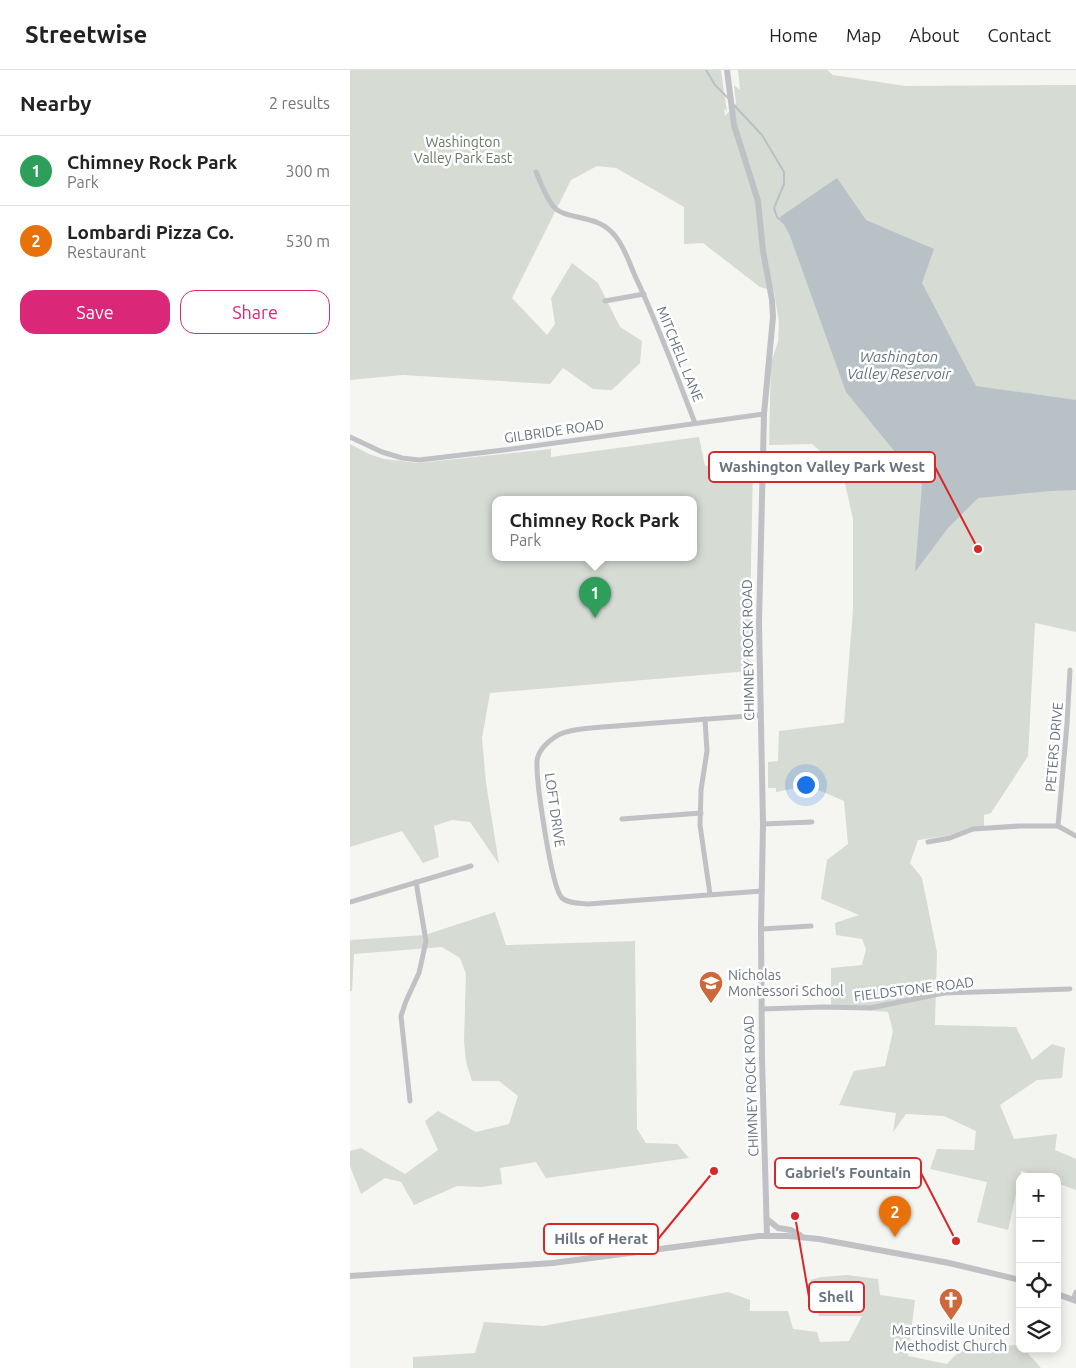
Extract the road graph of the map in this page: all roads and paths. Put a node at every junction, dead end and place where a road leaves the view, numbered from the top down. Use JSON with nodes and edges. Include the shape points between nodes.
{"nodes":[{"id":1,"x":727,"y":70,"type":"edge"},
{"id":2,"x":536,"y":172,"type":"dead end"},
{"id":3,"x":644,"y":294,"type":"junction"},
{"id":4,"x":605,"y":301,"type":"dead end"},
{"id":5,"x":764,"y":414,"type":"junction"},
{"id":6,"x":694,"y":423,"type":"junction"},
{"id":7,"x":350,"y":437,"type":"edge"},
{"id":8,"x":1070,"y":670,"type":"dead end"},
{"id":9,"x":761,"y":715,"type":"junction"},
{"id":10,"x":705,"y":719,"type":"junction"},
{"id":11,"x":701,"y":813,"type":"junction"},
{"id":12,"x":622,"y":819,"type":"dead end"},
{"id":13,"x":812,"y":822,"type":"dead end"},
{"id":14,"x":763,"y":824,"type":"junction"},
{"id":15,"x":1058,"y":826,"type":"junction"},
{"id":16,"x":1076,"y":836,"type":"edge"},
{"id":17,"x":928,"y":842,"type":"dead end"},
{"id":18,"x":471,"y":866,"type":"dead end"},
{"id":19,"x":416,"y":882,"type":"junction"},
{"id":20,"x":762,"y":891,"type":"junction"},
{"id":21,"x":710,"y":894,"type":"junction"},
{"id":22,"x":350,"y":902,"type":"edge"},
{"id":23,"x":811,"y":926,"type":"dead end"},
{"id":24,"x":761,"y":930,"type":"junction"},
{"id":25,"x":1070,"y":989,"type":"dead end"},
{"id":26,"x":761,"y":1009,"type":"junction"},
{"id":27,"x":410,"y":1101,"type":"dead end"},
{"id":28,"x":767,"y":1219,"type":"junction"},
{"id":29,"x":767,"y":1236,"type":"junction"},
{"id":30,"x":803,"y":1237,"type":"junction"},
{"id":31,"x":350,"y":1276,"type":"edge"},
{"id":32,"x":1016,"y":1279,"type":"edge"},
{"id":33,"x":1076,"y":1292,"type":"edge"},
{"id":34,"x":1061,"y":1295,"type":"edge"},
{"id":35,"x":1074,"y":1300,"type":"edge"}],
"edges":[{"from":1,"to":5,"type":"street","name":"CHIMNEY ROCK ROAD","via":[[734,125],[758,201],[772,300]]},
{"from":2,"to":3,"type":"street","name":"MITCHELL LANE","via":[[554,207],[600,223],[618,238]]},
{"from":3,"to":4,"type":"street","name":"MITCHELL LANE"},
{"from":3,"to":6,"type":"street","name":"MITCHELL LANE"},
{"from":5,"to":6,"type":"street","name":"GILBRIDE ROAD"},
{"from":5,"to":9,"type":"street","name":"CHIMNEY ROCK ROAD","via":[[759,623]]},
{"from":6,"to":7,"type":"street","name":"GILBRIDE ROAD","via":[[419,460],[382,452]]},
{"from":8,"to":15,"type":"street","name":"PETERS DRIVE"},
{"from":9,"to":10,"type":"street","name":"LOFT DRIVE"},
{"from":9,"to":14,"type":"street","name":"CHIMNEY ROCK ROAD"},
{"from":10,"to":11,"type":"street","via":[[707,751]]},
{"from":10,"to":21,"type":"street","name":"LOFT DRIVE","via":[[562,733],[543,748],[538,759],[538,777],[553,873],[562,897],[572,903],[588,904]]},
{"from":11,"to":12,"type":"street"},
{"from":11,"to":21,"type":"street"},
{"from":13,"to":14,"type":"street"},
{"from":14,"to":20,"type":"street","name":"CHIMNEY ROCK ROAD"},
{"from":15,"to":16,"type":"street"},
{"from":15,"to":17,"type":"street","via":[[973,829]]},
{"from":18,"to":19,"type":"street"},
{"from":19,"to":22,"type":"street"},
{"from":19,"to":27,"type":"street","via":[[426,941],[419,972],[401,1016]]},
{"from":20,"to":21,"type":"street","name":"LOFT DRIVE"},
{"from":20,"to":24,"type":"street","name":"CHIMNEY ROCK ROAD"},
{"from":23,"to":24,"type":"street"},
{"from":24,"to":26,"type":"street","name":"CHIMNEY ROCK ROAD"},
{"from":25,"to":26,"type":"street","name":"FIELDSTONE ROAD","via":[[944,993],[870,1008]]},
{"from":26,"to":28,"type":"street","name":"CHIMNEY ROCK ROAD"},
{"from":28,"to":29,"type":"street","name":"CHIMNEY ROCK ROAD"},
{"from":28,"to":30,"type":"street","via":[[778,1228],[791,1230]]},
{"from":29,"to":30,"type":"street"},
{"from":29,"to":31,"type":"street","via":[[553,1263]]},
{"from":30,"to":32,"type":"street","via":[[949,1263]]},
{"from":33,"to":35,"type":"street"},
{"from":34,"to":35,"type":"street"}]}
